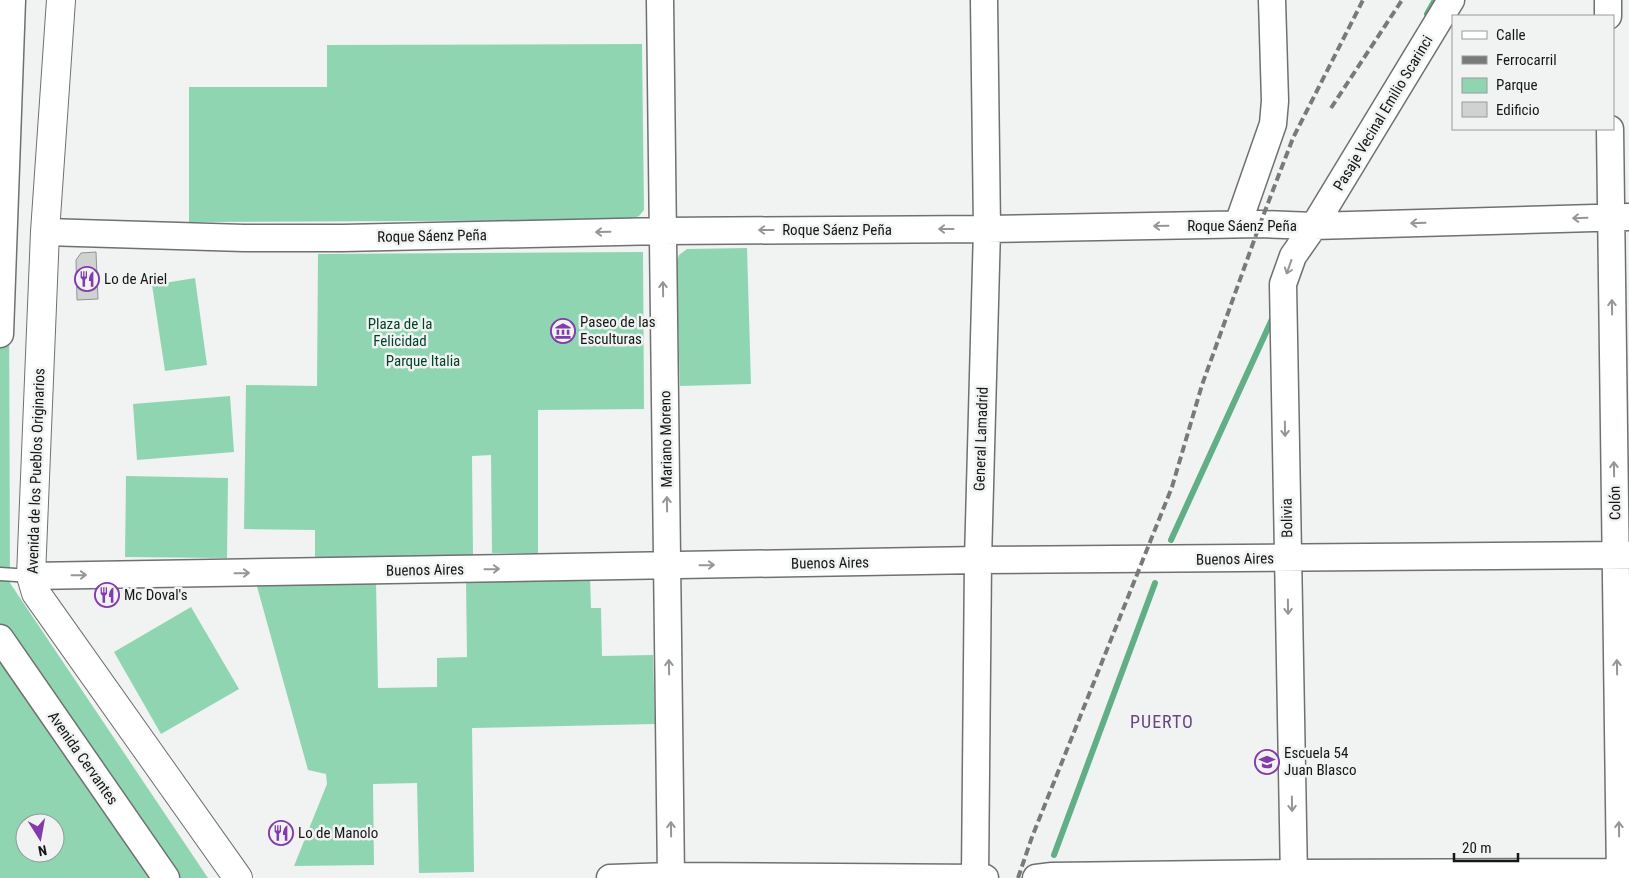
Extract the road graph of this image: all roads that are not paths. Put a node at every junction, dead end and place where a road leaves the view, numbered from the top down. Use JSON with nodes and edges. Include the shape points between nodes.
{"nodes":[{"id":1,"x":12,"y":0,"type":"edge"},
{"id":2,"x":61,"y":0,"type":"edge"},
{"id":3,"x":660,"y":0,"type":"edge"},
{"id":4,"x":984,"y":0,"type":"edge"},
{"id":5,"x":1272,"y":0,"type":"edge"},
{"id":6,"x":1451,"y":0,"type":"edge"},
{"id":7,"x":1608,"y":0,"type":"edge"},
{"id":8,"x":1608,"y":15,"type":"edge"},
{"id":9,"x":1610,"y":130,"type":"edge"},
{"id":10,"x":1620,"y":217,"type":"edge"},
{"id":11,"x":1238,"y":224,"type":"junction"},
{"id":12,"x":1314,"y":226,"type":"junction"},
{"id":13,"x":987,"y":229,"type":"junction"},
{"id":14,"x":662,"y":231,"type":"junction"},
{"id":15,"x":45,"y":232,"type":"junction"},
{"id":16,"x":0,"y":334,"type":"edge"},
{"id":17,"x":1622,"y":555,"type":"edge"},
{"id":18,"x":1287,"y":558,"type":"junction"},
{"id":19,"x":978,"y":560,"type":"junction"},
{"id":20,"x":668,"y":566,"type":"junction"},
{"id":21,"x":0,"y":574,"type":"edge"},
{"id":22,"x":31,"y":576,"type":"junction"},
{"id":23,"x":0,"y":638,"type":"edge"},
{"id":24,"x":1623,"y":874,"type":"edge"},
{"id":25,"x":1294,"y":875,"type":"edge"},
{"id":26,"x":671,"y":877,"type":"edge"},
{"id":27,"x":166,"y":878,"type":"edge"},
{"id":28,"x":238,"y":878,"type":"edge"},
{"id":29,"x":610,"y":878,"type":"edge"},
{"id":30,"x":980,"y":878,"type":"edge"},
{"id":31,"x":1036,"y":878,"type":"edge"}],
"edges":[{"from":1,"to":16,"type":"street"},
{"from":2,"to":15,"type":"street","name":"Avenida de los Pueblos Originarios"},
{"from":3,"to":14,"type":"street","name":"Mariano Moreno"},
{"from":4,"to":13,"type":"street","name":"General Lamadrid"},
{"from":5,"to":11,"type":"street","via":[[1273,124]]},
{"from":6,"to":12,"type":"street","name":"Pasaje Vecinal Emilio Scarinci"},
{"from":7,"to":8,"type":"street"},
{"from":9,"to":10,"type":"street","name":"Colón"},
{"from":10,"to":12,"type":"street","name":"Roque Sáenz Peña","one_way":true},
{"from":17,"to":10,"type":"street","name":"Colón","one_way":true},
{"from":11,"to":12,"type":"street","name":"Roque Sáenz Peña"},
{"from":11,"to":13,"type":"street","name":"Roque Sáenz Peña","one_way":true},
{"from":12,"to":18,"type":"street","name":"Bolivia","one_way":true,"via":[[1292,256],[1283,284]]},
{"from":13,"to":14,"type":"street","name":"Roque Sáenz Peña","one_way":true},
{"from":13,"to":19,"type":"street","name":"General Lamadrid"},
{"from":14,"to":15,"type":"street","name":"Roque Sáenz Peña","one_way":true,"via":[[343,238]]},
{"from":20,"to":14,"type":"street","name":"Mariano Moreno","one_way":true},
{"from":15,"to":22,"type":"street","name":"Avenida de los Pueblos Originarios"},
{"from":17,"to":18,"type":"street","name":"Buenos Aires"},
{"from":24,"to":17,"type":"street","name":"Colón","one_way":true},
{"from":18,"to":19,"type":"street","name":"Buenos Aires"},
{"from":18,"to":25,"type":"street","name":"Bolivia","one_way":true},
{"from":20,"to":19,"type":"street","name":"Buenos Aires","one_way":true},
{"from":19,"to":30,"type":"street","name":"General Lamadrid"},
{"from":22,"to":20,"type":"street","name":"Buenos Aires","one_way":true},
{"from":26,"to":20,"type":"street","name":"Mariano Moreno","one_way":true},
{"from":21,"to":22,"type":"lane"},
{"from":22,"to":28,"type":"street","name":"Avenida de los Pueblos Originarios","via":[[36,593]]},
{"from":23,"to":27,"type":"street","name":"Avenida Cervantes"},
{"from":24,"to":25,"type":"street"},
{"from":25,"to":31,"type":"street"},
{"from":26,"to":29,"type":"street"},
{"from":26,"to":30,"type":"street"}]}
